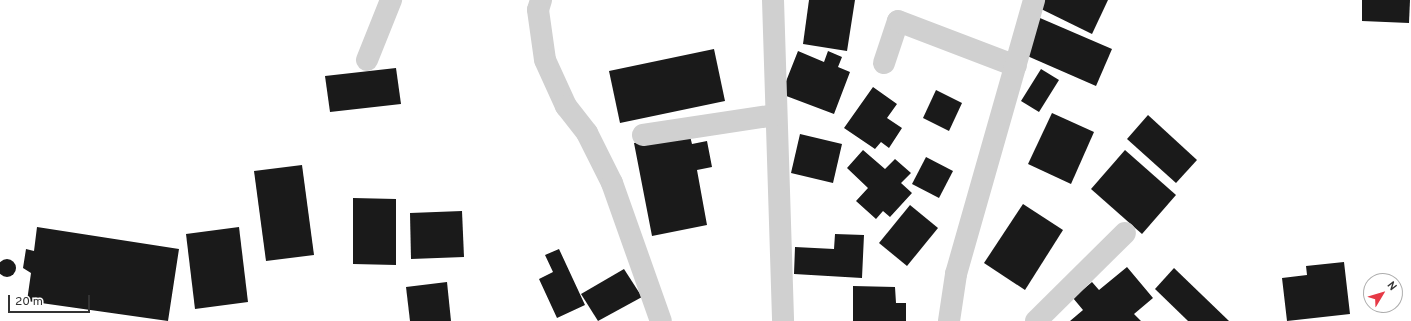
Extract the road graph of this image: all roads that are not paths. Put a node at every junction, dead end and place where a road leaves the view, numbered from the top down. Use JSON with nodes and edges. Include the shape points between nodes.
{"nodes":[{"id":1,"x":391,"y":0,"type":"edge"},
{"id":2,"x":541,"y":0,"type":"edge"},
{"id":3,"x":773,"y":0,"type":"edge"},
{"id":4,"x":1034,"y":0,"type":"edge"},
{"id":5,"x":367,"y":60,"type":"dead end"},
{"id":6,"x":884,"y":63,"type":"dead end"},
{"id":7,"x":1016,"y":66,"type":"junction"},
{"id":8,"x":776,"y":115,"type":"junction"},
{"id":9,"x":643,"y":135,"type":"dead end"},
{"id":10,"x":1126,"y":233,"type":"dead end"},
{"id":11,"x":661,"y":321,"type":"edge"},
{"id":12,"x":783,"y":321,"type":"edge"},
{"id":13,"x":949,"y":321,"type":"edge"},
{"id":14,"x":1036,"y":321,"type":"edge"}],
"edges":[{"from":1,"to":5,"type":"street"},
{"from":2,"to":11,"type":"street","via":[[538,10],[545,60],[566,106],[587,133],[612,183]]},
{"from":3,"to":8,"type":"street"},
{"from":4,"to":7,"type":"street"},
{"from":6,"to":7,"type":"street","via":[[898,21]]},
{"from":7,"to":13,"type":"street","via":[[956,274]]},
{"from":8,"to":9,"type":"street"},
{"from":8,"to":12,"type":"street"},
{"from":10,"to":14,"type":"street"}]}
